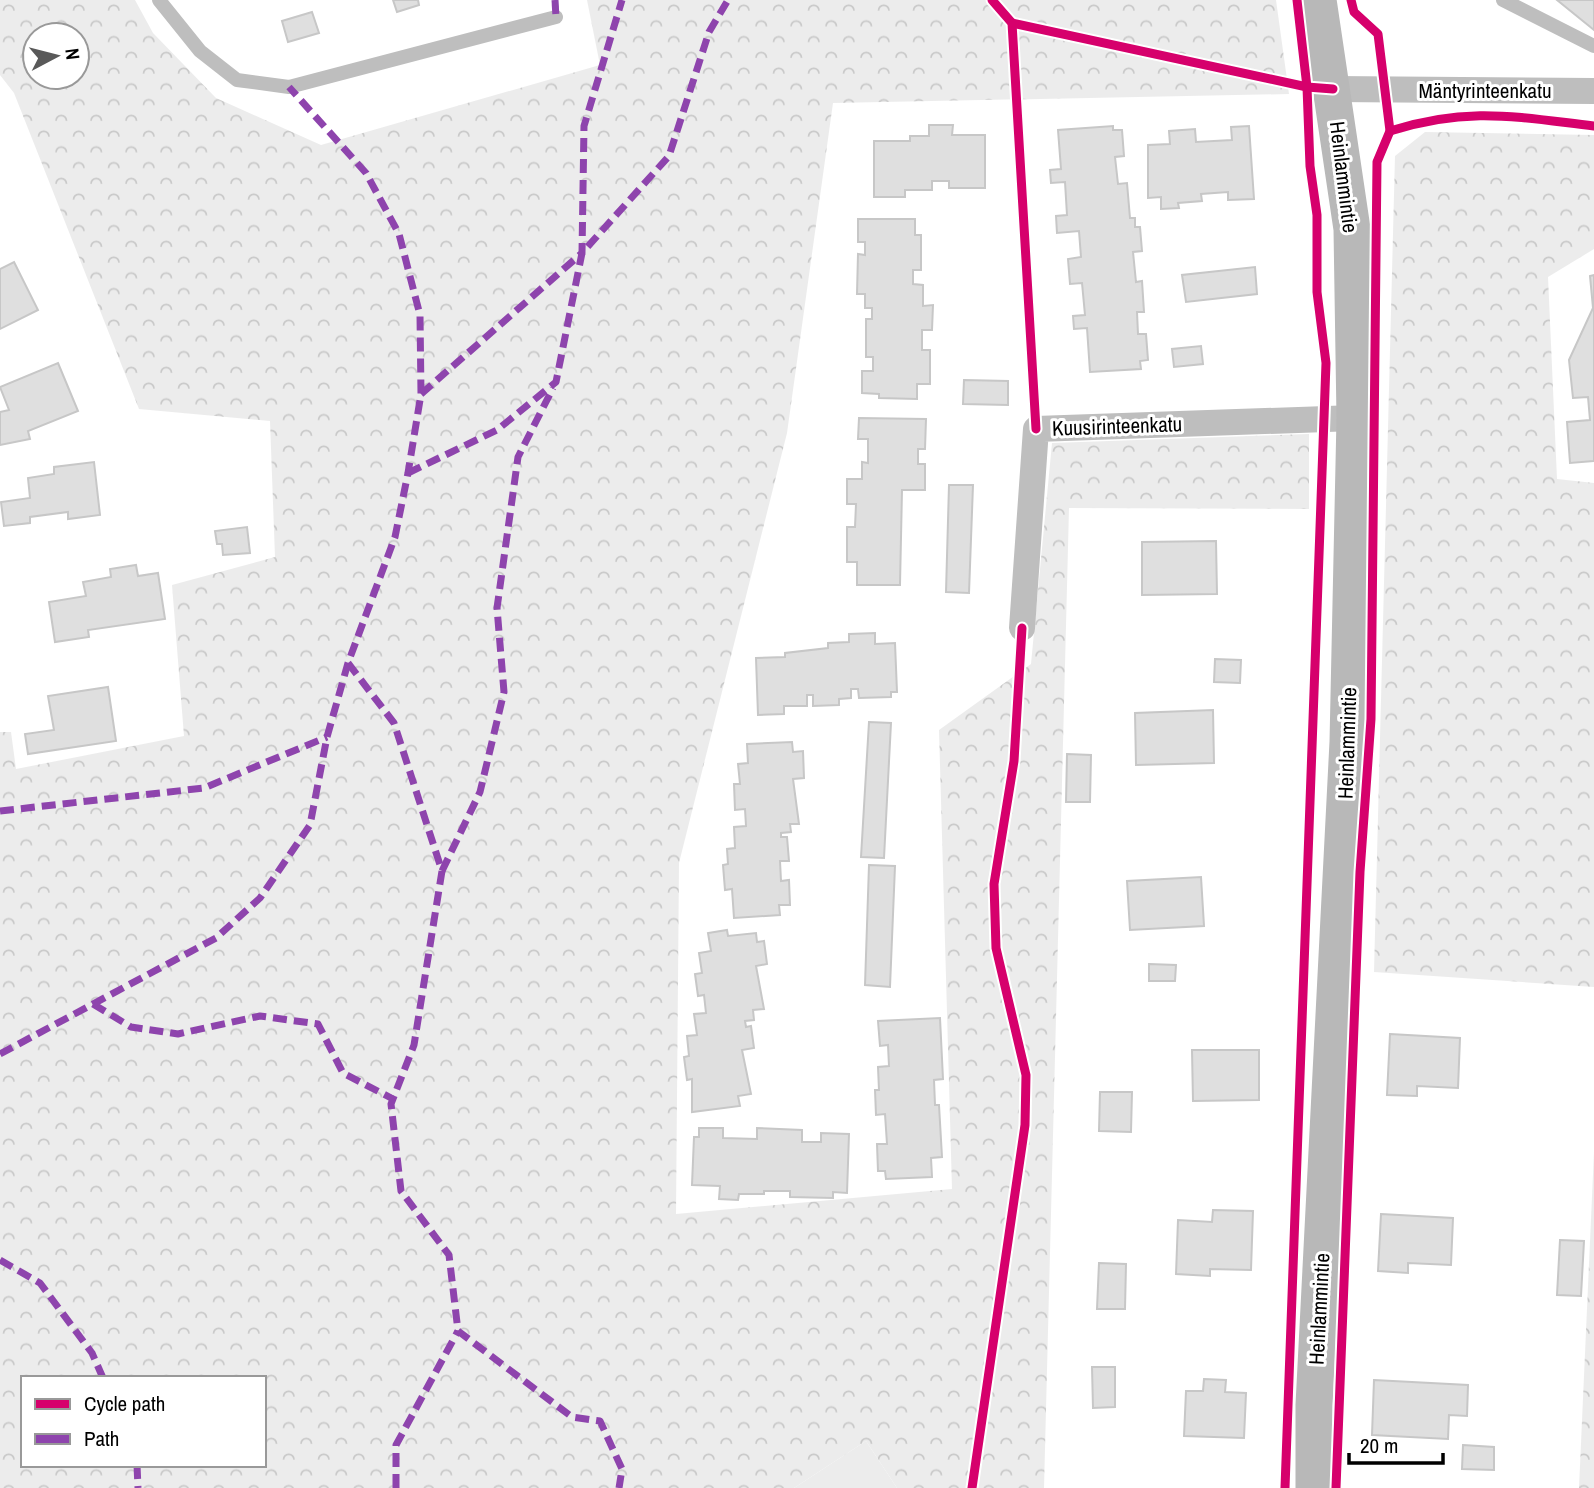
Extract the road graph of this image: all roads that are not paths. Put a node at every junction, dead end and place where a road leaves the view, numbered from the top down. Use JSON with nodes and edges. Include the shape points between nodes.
{"nodes":[{"id":1,"x":159,"y":0,"type":"edge"},
{"id":2,"x":1318,"y":0,"type":"edge"},
{"id":3,"x":1503,"y":0,"type":"edge"},
{"id":4,"x":556,"y":17,"type":"dead end"},
{"id":5,"x":1594,"y":46,"type":"edge"},
{"id":6,"x":1333,"y":89,"type":"junction"},
{"id":7,"x":1594,"y":91,"type":"edge"},
{"id":8,"x":1355,"y":418,"type":"junction"},
{"id":9,"x":1022,"y":628,"type":"dead end"},
{"id":10,"x":1314,"y":1488,"type":"edge"}],
"edges":[{"from":1,"to":4,"type":"lane","via":[[200,51],[237,80],[289,87]]},
{"from":2,"to":6,"type":"street","name":"Heinlammintie"},
{"from":3,"to":5,"type":"lane"},
{"from":6,"to":7,"type":"street","name":"Mäntyrinteenkatu"},
{"from":6,"to":8,"type":"street","name":"Heinlammintie","via":[[1352,229]]},
{"from":8,"to":9,"type":"street","name":"Kuusirinteenkatu","via":[[1036,429]]},
{"from":8,"to":10,"type":"street","name":"Heinlammintie","via":[[1348,742],[1314,1405]]}]}
